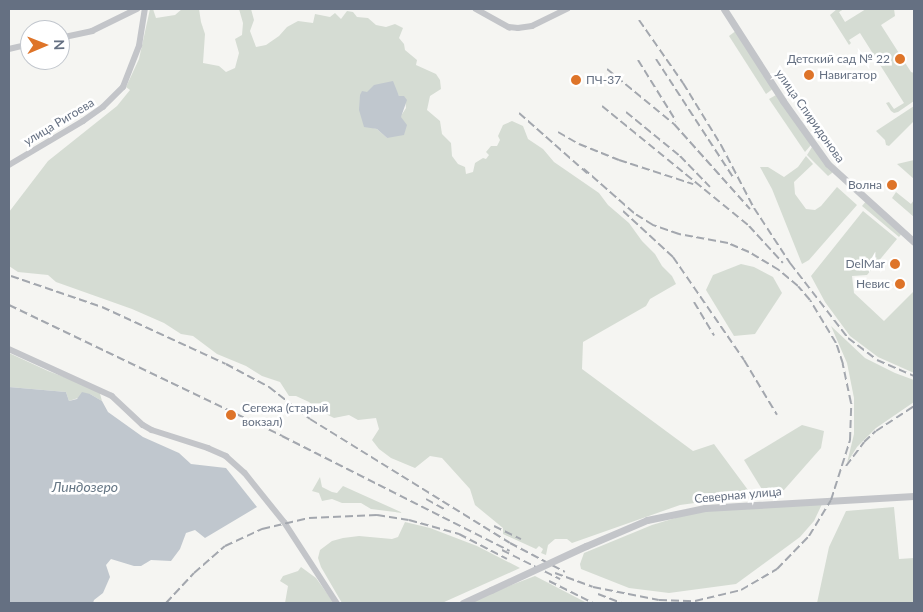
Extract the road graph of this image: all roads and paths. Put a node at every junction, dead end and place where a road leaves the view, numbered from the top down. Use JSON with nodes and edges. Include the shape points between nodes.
{"nodes":[{"id":1,"x":137,"y":9,"type":"edge"},
{"id":2,"x":145,"y":9,"type":"edge"},
{"id":3,"x":476,"y":9,"type":"edge"},
{"id":4,"x":566,"y":9,"type":"edge"},
{"id":5,"x":724,"y":9,"type":"edge"},
{"id":6,"x":70,"y":36,"type":"edge"},
{"id":7,"x":9,"y":164,"type":"edge"},
{"id":8,"x":914,"y":242,"type":"edge"},
{"id":9,"x":9,"y":349,"type":"edge"},
{"id":10,"x":914,"y":496,"type":"edge"},
{"id":11,"x":337,"y":603,"type":"edge"},
{"id":12,"x":463,"y":603,"type":"edge"}],
"edges":[{"from":1,"to":6,"type":"street","via":[[92,32]]},
{"from":2,"to":7,"type":"street","name":"улица Ригоева","via":[[139,46],[122,88],[83,121]]},
{"from":3,"to":4,"type":"street","via":[[509,27],[518,28],[532,26]]},
{"from":5,"to":8,"type":"street","name":"улица Спиридонова","via":[[828,164]]},
{"from":9,"to":11,"type":"street","via":[[112,396],[152,430],[226,456],[245,473],[285,523]]},
{"from":10,"to":12,"type":"street","name":"Северная улица","bridge":true,"via":[[705,508],[647,520]]}]}
